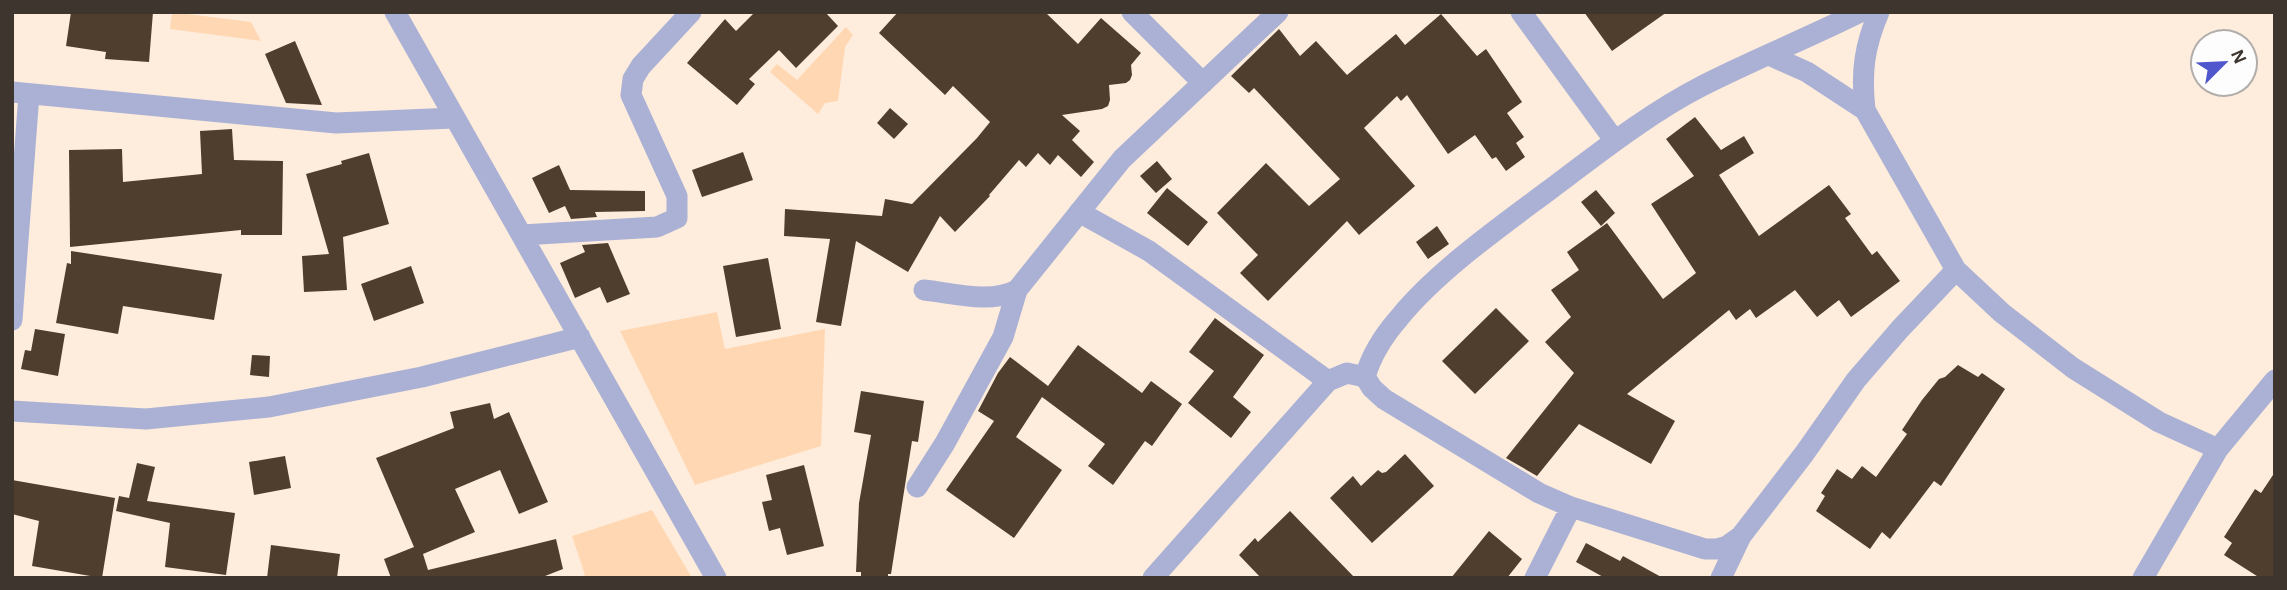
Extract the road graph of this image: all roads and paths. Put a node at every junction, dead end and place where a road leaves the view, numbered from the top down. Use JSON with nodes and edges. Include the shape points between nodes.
{"nodes":[{"id":1,"x":395,"y":12,"type":"edge"},
{"id":2,"x":691,"y":12,"type":"edge"},
{"id":3,"x":1132,"y":12,"type":"edge"},
{"id":4,"x":1278,"y":12,"type":"edge"},
{"id":5,"x":1521,"y":12,"type":"edge"},
{"id":6,"x":1860,"y":12,"type":"edge"},
{"id":7,"x":1879,"y":12,"type":"edge"},
{"id":8,"x":1769,"y":55,"type":"junction"},
{"id":9,"x":1203,"y":83,"type":"junction"},
{"id":10,"x":21,"y":93,"type":"edge"},
{"id":11,"x":1865,"y":110,"type":"junction"},
{"id":12,"x":454,"y":118,"type":"junction"},
{"id":13,"x":1615,"y":141,"type":"junction"},
{"id":14,"x":1079,"y":212,"type":"junction"},
{"id":15,"x":522,"y":235,"type":"junction"},
{"id":16,"x":1956,"y":270,"type":"junction"},
{"id":17,"x":1017,"y":289,"type":"junction"},
{"id":18,"x":924,"y":290,"type":"dead end"},
{"id":19,"x":12,"y":320,"type":"edge"},
{"id":20,"x":580,"y":337,"type":"junction"},
{"id":21,"x":1366,"y":377,"type":"junction"},
{"id":22,"x":2275,"y":380,"type":"edge"},
{"id":23,"x":1328,"y":381,"type":"junction"},
{"id":24,"x":12,"y":411,"type":"edge"},
{"id":25,"x":2218,"y":449,"type":"junction"},
{"id":26,"x":917,"y":487,"type":"dead end"},
{"id":27,"x":1571,"y":507,"type":"junction"},
{"id":28,"x":1741,"y":536,"type":"junction"},
{"id":29,"x":716,"y":578,"type":"edge"},
{"id":30,"x":1153,"y":578,"type":"edge"},
{"id":31,"x":1535,"y":578,"type":"edge"},
{"id":32,"x":1721,"y":578,"type":"edge"},
{"id":33,"x":2143,"y":578,"type":"edge"}],
"edges":[{"from":1,"to":12,"type":"street"},
{"from":2,"to":15,"type":"street","via":[[641,66],[631,95],[677,196],[677,218],[657,227]]},
{"from":3,"to":9,"type":"street"},
{"from":4,"to":9,"type":"street"},
{"from":5,"to":13,"type":"street"},
{"from":6,"to":8,"type":"street"},
{"from":7,"to":11,"type":"street","via":[[1863,59]]},
{"from":8,"to":11,"type":"street","via":[[1807,72]]},
{"from":8,"to":13,"type":"street","via":[[1700,87]]},
{"from":9,"to":14,"type":"street","via":[[1122,159]]},
{"from":10,"to":12,"type":"street","via":[[336,124]]},
{"from":10,"to":19,"type":"street"},
{"from":11,"to":16,"type":"street"},
{"from":12,"to":15,"type":"street"},
{"from":13,"to":21,"type":"street","via":[[1507,221],[1418,298],[1385,339]]},
{"from":14,"to":17,"type":"street"},
{"from":14,"to":23,"type":"street","via":[[1149,251]]},
{"from":15,"to":20,"type":"street"},
{"from":16,"to":25,"type":"street","via":[[2073,368],[2158,422]]},
{"from":16,"to":28,"type":"street","via":[[1856,380]]},
{"from":17,"to":18,"type":"street","via":[[990,297]]},
{"from":17,"to":26,"type":"street","via":[[1003,337]]},
{"from":20,"to":24,"type":"street","via":[[422,377],[269,407],[146,419]]},
{"from":20,"to":29,"type":"street"},
{"from":21,"to":23,"type":"street","via":[[1347,373]]},
{"from":21,"to":27,"type":"street","via":[[1384,399],[1539,493]]},
{"from":22,"to":25,"type":"street"},
{"from":23,"to":30,"type":"street"},
{"from":25,"to":33,"type":"street"},
{"from":27,"to":28,"type":"street","via":[[1704,549],[1727,546]]},
{"from":27,"to":31,"type":"street"},
{"from":28,"to":32,"type":"street"}]}
